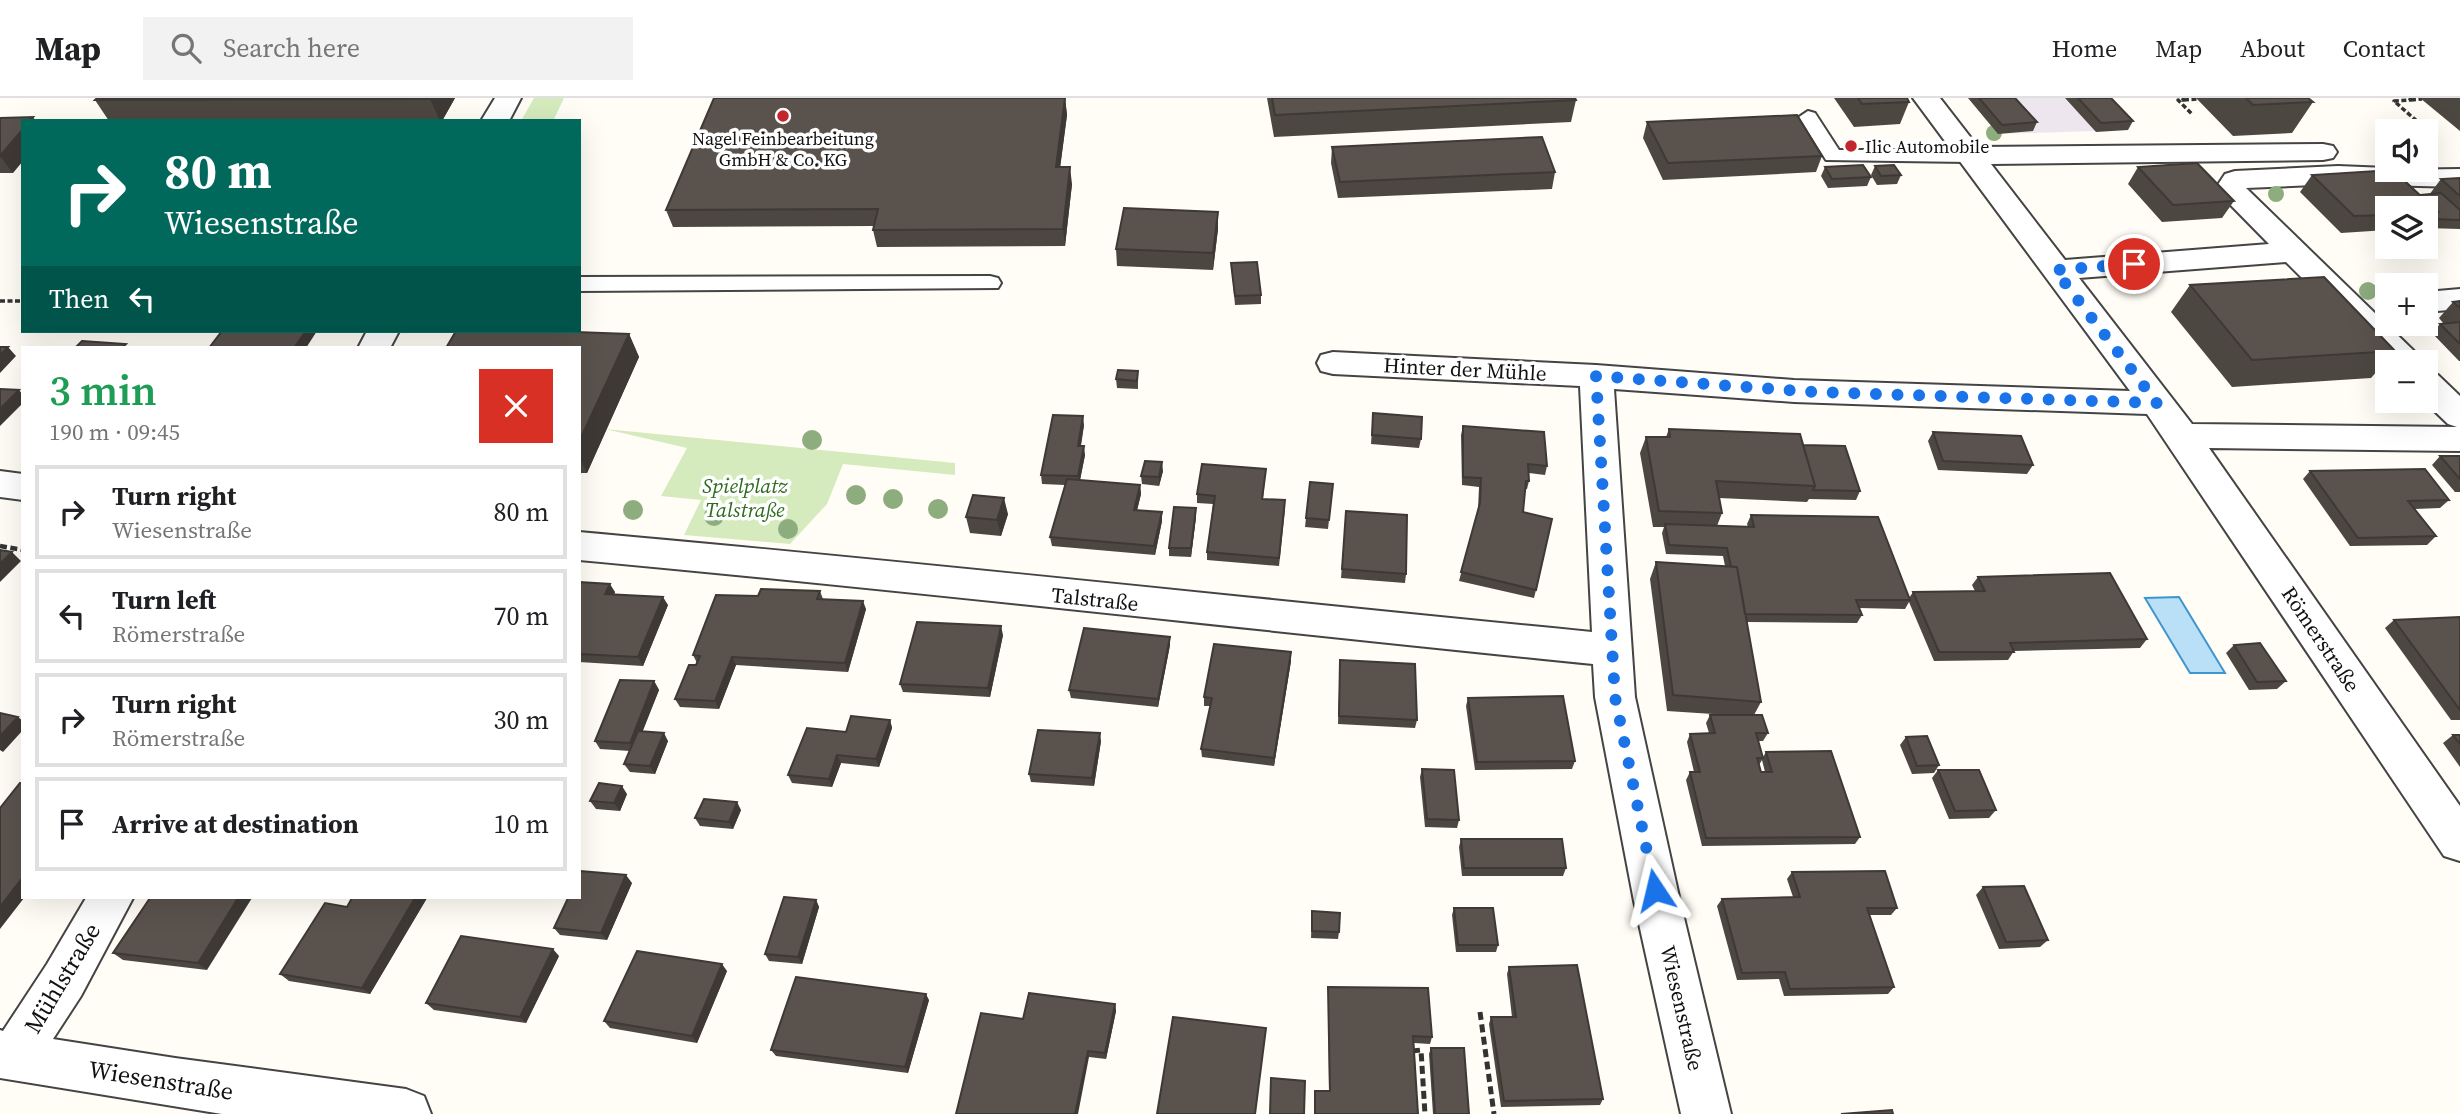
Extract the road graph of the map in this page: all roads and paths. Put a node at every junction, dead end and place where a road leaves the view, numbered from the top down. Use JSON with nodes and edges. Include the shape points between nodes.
{"nodes":[{"id":1,"x":508,"y":98,"type":"edge"},
{"id":2,"x":1926,"y":98,"type":"edge"},
{"id":3,"x":2197,"y":99,"type":"edge"},
{"id":4,"x":2410,"y":99,"type":"edge"},
{"id":5,"x":2422,"y":99,"type":"edge"},
{"id":6,"x":2184,"y":100,"type":"edge"},
{"id":7,"x":1808,"y":117,"type":"dead end"},
{"id":8,"x":496,"y":119,"type":"edge"},
{"id":9,"x":2375,"y":152,"type":"edge"},
{"id":10,"x":1968,"y":156,"type":"junction"},
{"id":11,"x":2449,"y":159,"type":"edge"},
{"id":12,"x":2292,"y":252,"type":"junction"},
{"id":13,"x":2055,"y":270,"type":"junction"},
{"id":14,"x":990,"y":283,"type":"dead end"},
{"id":15,"x":581,"y":284,"type":"edge"},
{"id":16,"x":2460,"y":299,"type":"edge"},
{"id":17,"x":0,"y":301,"type":"edge"},
{"id":18,"x":21,"y":301,"type":"edge"},
{"id":19,"x":2438,"y":301,"type":"edge"},
{"id":20,"x":2375,"y":305,"type":"edge"},
{"id":21,"x":2348,"y":306,"type":"junction"},
{"id":22,"x":2393,"y":350,"type":"edge"},
{"id":23,"x":1333,"y":363,"type":"dead end"},
{"id":24,"x":1596,"y":376,"type":"junction"},
{"id":25,"x":2438,"y":395,"type":"edge"},
{"id":26,"x":2157,"y":403,"type":"junction"},
{"id":27,"x":2460,"y":416,"type":"edge"},
{"id":28,"x":2182,"y":436,"type":"junction"},
{"id":29,"x":2460,"y":439,"type":"edge"},
{"id":30,"x":0,"y":484,"type":"edge"},
{"id":31,"x":21,"y":487,"type":"edge"},
{"id":32,"x":0,"y":546,"type":"edge"},
{"id":33,"x":581,"y":546,"type":"edge"},
{"id":34,"x":21,"y":550,"type":"edge"},
{"id":35,"x":1612,"y":650,"type":"junction"},
{"id":36,"x":2460,"y":842,"type":"edge"},
{"id":37,"x":109,"y":899,"type":"edge"},
{"id":38,"x":1480,"y":1012,"type":"dead end"},
{"id":39,"x":1412,"y":1051,"type":"edge"},
{"id":40,"x":7,"y":1056,"type":"edge"},
{"id":41,"x":406,"y":1114,"type":"edge"},
{"id":42,"x":1425,"y":1114,"type":"edge"},
{"id":43,"x":1494,"y":1114,"type":"edge"},
{"id":44,"x":1706,"y":1114,"type":"edge"}],
"edges":[{"from":1,"to":8,"type":"street"},
{"from":2,"to":10,"type":"street","name":"Römerstraße"},
{"from":3,"to":6,"type":"path"},
{"from":4,"to":5,"type":"path"},
{"from":4,"to":11,"type":"path","via":[[2394,102]]},
{"from":7,"to":10,"type":"lane","via":[[1833,156]]},
{"from":9,"to":10,"type":"street"},
{"from":10,"to":13,"type":"street","name":"Römerstraße"},
{"from":11,"to":12,"type":"street","via":[[2338,175],[2235,180],[2230,189]]},
{"from":12,"to":13,"type":"street"},
{"from":12,"to":21,"type":"street"},
{"from":13,"to":26,"type":"street","name":"Römerstraße"},
{"from":14,"to":15,"type":"lane"},
{"from":16,"to":19,"type":"street"},
{"from":17,"to":18,"type":"path"},
{"from":20,"to":21,"type":"street"},
{"from":21,"to":22,"type":"street"},
{"from":23,"to":24,"type":"street","name":"Hinter der Mühle"},
{"from":24,"to":26,"type":"street","via":[[1794,391]]},
{"from":24,"to":35,"type":"street","name":"Wiesenstraße"},
{"from":25,"to":27,"type":"street"},
{"from":26,"to":28,"type":"street","name":"Römerstraße"},
{"from":28,"to":29,"type":"street"},
{"from":28,"to":36,"type":"street","name":"Römerstraße"},
{"from":30,"to":31,"type":"street"},
{"from":32,"to":34,"type":"path"},
{"from":33,"to":35,"type":"street","name":"Talstraße"},
{"from":35,"to":44,"type":"street","name":"Wiesenstraße","via":[[1615,697]]},
{"from":37,"to":40,"type":"street","name":"Mühlstraße","via":[[64,981]]},
{"from":38,"to":43,"type":"path"},
{"from":39,"to":42,"type":"path","via":[[1421,1050]]},
{"from":40,"to":41,"type":"street","name":"Wiesenstraße"}]}
